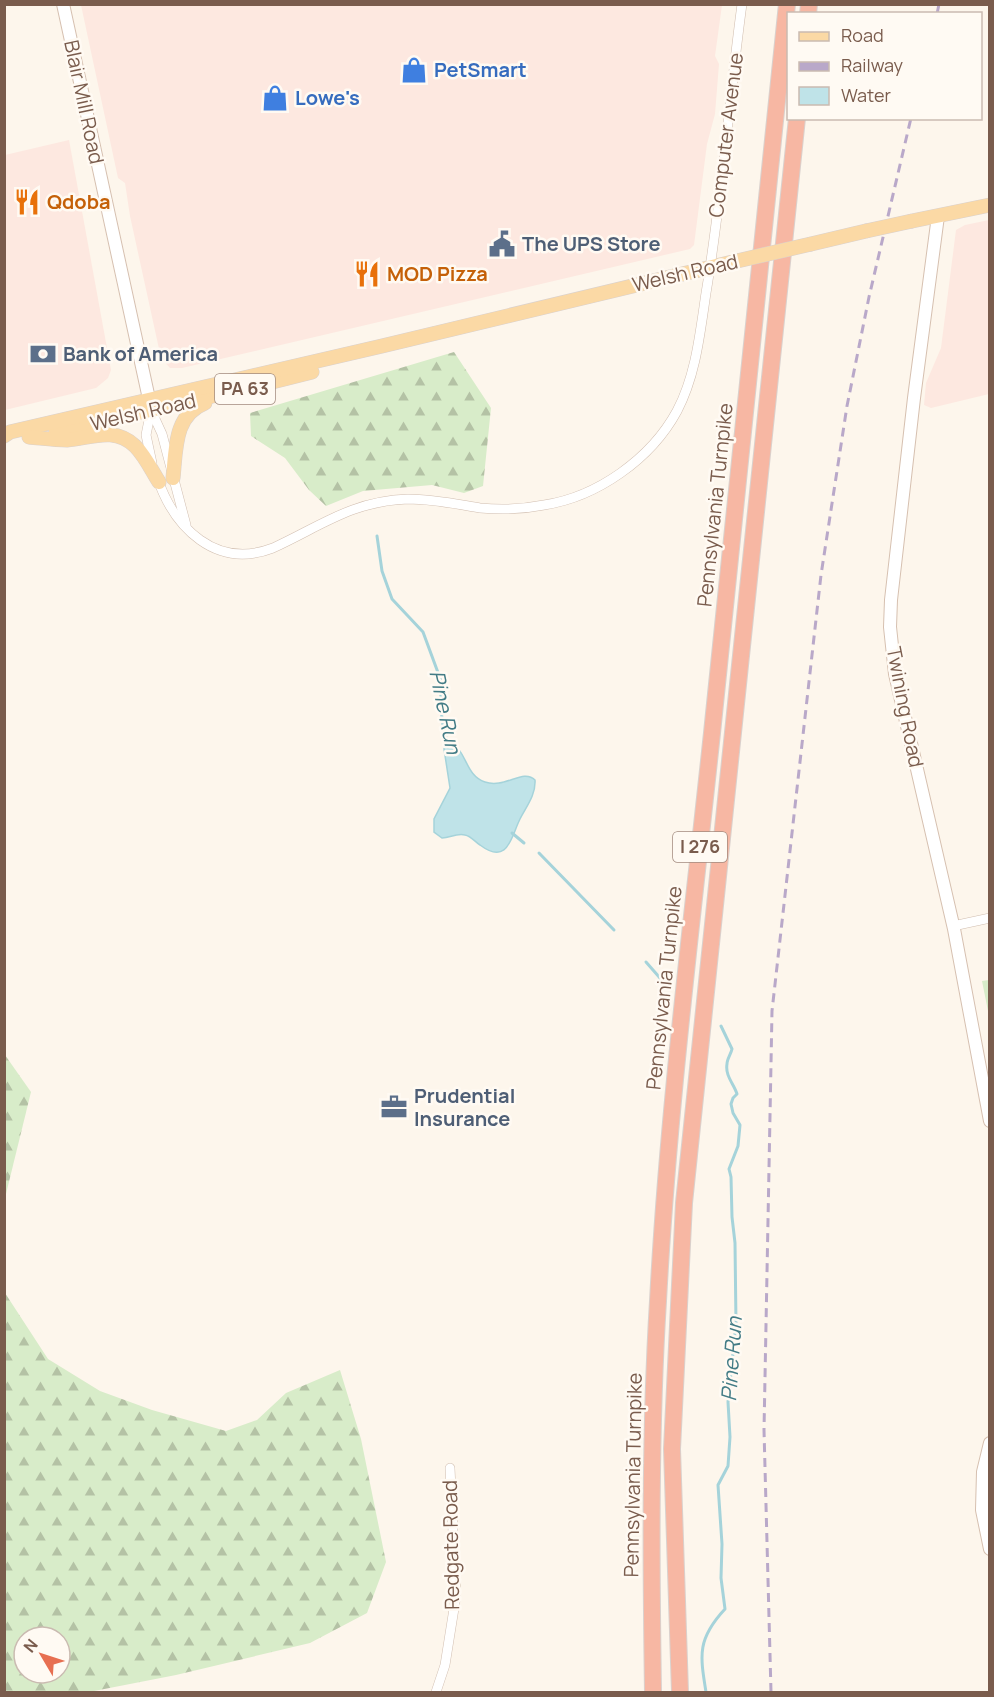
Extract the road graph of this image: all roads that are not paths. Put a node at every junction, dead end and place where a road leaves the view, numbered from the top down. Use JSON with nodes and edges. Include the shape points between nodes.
{"nodes":[{"id":1,"x":63,"y":4,"type":"edge"},
{"id":2,"x":742,"y":4,"type":"edge"},
{"id":3,"x":787,"y":4,"type":"edge"},
{"id":4,"x":797,"y":120,"type":"edge"},
{"id":5,"x":990,"y":205,"type":"edge"},
{"id":6,"x":938,"y":216,"type":"junction"},
{"id":7,"x":711,"y":266,"type":"junction"},
{"id":8,"x":382,"y":346,"type":"junction"},
{"id":9,"x":245,"y":389,"type":"junction"},
{"id":10,"x":150,"y":405,"type":"junction"},
{"id":11,"x":4,"y":436,"type":"edge"},
{"id":12,"x":29,"y":437,"type":"junction"},
{"id":13,"x":4,"y":442,"type":"edge"},
{"id":14,"x":173,"y":478,"type":"junction"},
{"id":15,"x":159,"y":482,"type":"junction"},
{"id":16,"x":187,"y":528,"type":"junction"},
{"id":17,"x":990,"y":918,"type":"edge"},
{"id":18,"x":953,"y":926,"type":"junction"},
{"id":19,"x":990,"y":1121,"type":"edge"},
{"id":20,"x":990,"y":1443,"type":"edge"},
{"id":21,"x":450,"y":1468,"type":"dead end"},
{"id":22,"x":990,"y":1549,"type":"edge"},
{"id":23,"x":436,"y":1692,"type":"edge"},
{"id":24,"x":652,"y":1692,"type":"edge"},
{"id":25,"x":680,"y":1692,"type":"edge"}],
"edges":[{"from":1,"to":10,"type":"street","name":"Blair Mill Road"},
{"from":2,"to":7,"type":"street","name":"Computer Avenue"},
{"from":3,"to":24,"type":"highway","name":"Pennsylvania Turnpike","number":"I 276","via":[[674,1089],[658,1301],[652,1452]]},
{"from":4,"to":25,"type":"highway","name":"Pennsylvania Turnpike","number":"I 276","via":[[684,1203],[672,1449]]},
{"from":5,"to":6,"type":"main road","name":"Welsh Road","number":"PA 63"},
{"from":6,"to":7,"type":"main road","name":"Welsh Road","number":"PA 63","bridge":true},
{"from":6,"to":18,"type":"street","name":"Twining Road","via":[[890,627],[895,674]]},
{"from":7,"to":8,"type":"main road","name":"Welsh Road","number":"PA 63"},
{"from":7,"to":16,"type":"street","name":"Computer Avenue","via":[[698,343],[683,399],[672,419],[634,463],[574,497],[543,505],[482,508],[442,501],[393,500],[339,514],[264,552],[243,555],[218,550]]},
{"from":8,"to":9,"type":"main road","name":"Welsh Road","number":"PA 63","via":[[352,362]]},
{"from":8,"to":10,"type":"main road","name":"Welsh Road","number":"PA 63"},
{"from":9,"to":10,"type":"main road","name":"Welsh Road","number":"PA 63"},
{"from":9,"to":14,"type":"main road","via":[[198,406],[184,418],[177,436]]},
{"from":10,"to":11,"type":"main road","name":"Welsh Road","number":"PA 63"},
{"from":10,"to":12,"type":"main road","name":"Welsh Road","number":"PA 63"},
{"from":10,"to":14,"type":"street"},
{"from":10,"to":15,"type":"street","name":"Computer Avenue","via":[[146,435]]},
{"from":12,"to":13,"type":"main road","name":"Welsh Road","number":"PA 63"},
{"from":12,"to":15,"type":"main road","via":[[68,440],[112,434],[138,449]]},
{"from":14,"to":16,"type":"street"},
{"from":15,"to":16,"type":"street","name":"Computer Avenue","via":[[172,510]]},
{"from":17,"to":18,"type":"street"},
{"from":18,"to":19,"type":"street","name":"Twining Road"},
{"from":20,"to":22,"type":"street","via":[[983,1472],[982,1510]]},
{"from":21,"to":23,"type":"street","name":"Redgate Road","via":[[456,1596],[445,1665]]}]}
